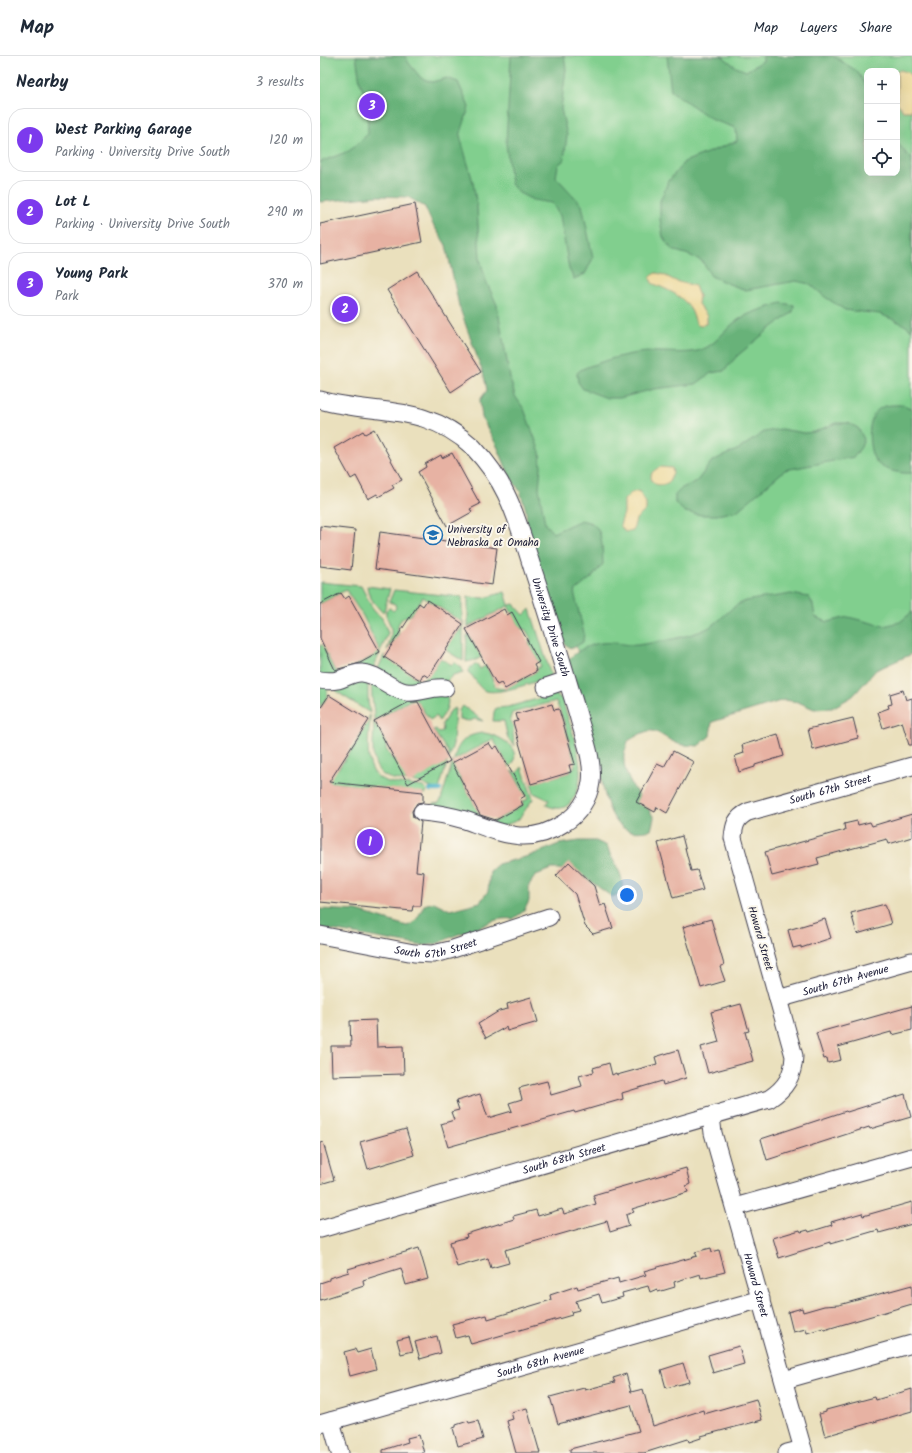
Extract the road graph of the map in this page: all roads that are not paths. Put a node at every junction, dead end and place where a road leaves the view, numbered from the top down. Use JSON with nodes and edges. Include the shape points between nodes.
{"nodes":[{"id":1,"x":320,"y":400,"type":"edge"},
{"id":2,"x":320,"y":680,"type":"edge"},
{"id":3,"x":567,"y":680,"type":"junction"},
{"id":4,"x":546,"y":687,"type":"dead end"},
{"id":5,"x":445,"y":688,"type":"dead end"},
{"id":6,"x":912,"y":766,"type":"edge"},
{"id":7,"x":422,"y":812,"type":"dead end"},
{"id":8,"x":748,"y":812,"type":"joint"},
{"id":9,"x":549,"y":917,"type":"dead end"},
{"id":10,"x":320,"y":935,"type":"edge"},
{"id":11,"x":912,"y":961,"type":"edge"},
{"id":12,"x":778,"y":999,"type":"junction"},
{"id":13,"x":793,"y":1069,"type":"joint"},
{"id":14,"x":711,"y":1116,"type":"junction"},
{"id":15,"x":912,"y":1157,"type":"edge"},
{"id":16,"x":735,"y":1207,"type":"junction"},
{"id":17,"x":320,"y":1229,"type":"edge"},
{"id":18,"x":761,"y":1299,"type":"junction"},
{"id":19,"x":912,"y":1344,"type":"edge"},
{"id":20,"x":784,"y":1380,"type":"junction"},
{"id":21,"x":326,"y":1423,"type":"edge"},
{"id":22,"x":798,"y":1452,"type":"edge"},
{"id":23,"x":340,"y":1453,"type":"edge"}],
"edges":[{"from":1,"to":3,"type":"street","name":"University Drive South","via":[[399,411],[424,418],[456,434],[485,461],[501,484],[513,510]]},
{"from":2,"to":5,"type":"street","via":[[338,680],[362,673],[377,677],[395,688],[408,692]]},
{"from":3,"to":4,"type":"street"},
{"from":3,"to":7,"type":"street","name":"University Drive South","via":[[592,772],[588,794],[575,815],[566,823],[543,833],[515,837],[453,817]]},
{"from":6,"to":8,"type":"street","name":"South 67th Street"},
{"from":8,"to":12,"type":"street","name":"Howard Street","via":[[739,817],[733,838]]},
{"from":9,"to":10,"type":"street","name":"South 67th Street","via":[[433,954],[414,953]]},
{"from":11,"to":12,"type":"street","name":"South 67th Avenue"},
{"from":12,"to":13,"type":"street","name":"Howard Street","via":[[794,1056]]},
{"from":13,"to":14,"type":"street","name":"South 68th Street","via":[[790,1079],[780,1092],[769,1099]]},
{"from":14,"to":16,"type":"street","name":"Howard Street","via":[[713,1133]]},
{"from":14,"to":17,"type":"street","name":"South 68th Street"},
{"from":15,"to":16,"type":"street"},
{"from":16,"to":18,"type":"street","name":"Howard Street"},
{"from":18,"to":20,"type":"street","name":"Howard Street"},
{"from":18,"to":21,"type":"street","name":"South 68th Avenue"},
{"from":19,"to":20,"type":"street"},
{"from":20,"to":22,"type":"street","name":"Howard Street"},
{"from":21,"to":23,"type":"street"}]}
